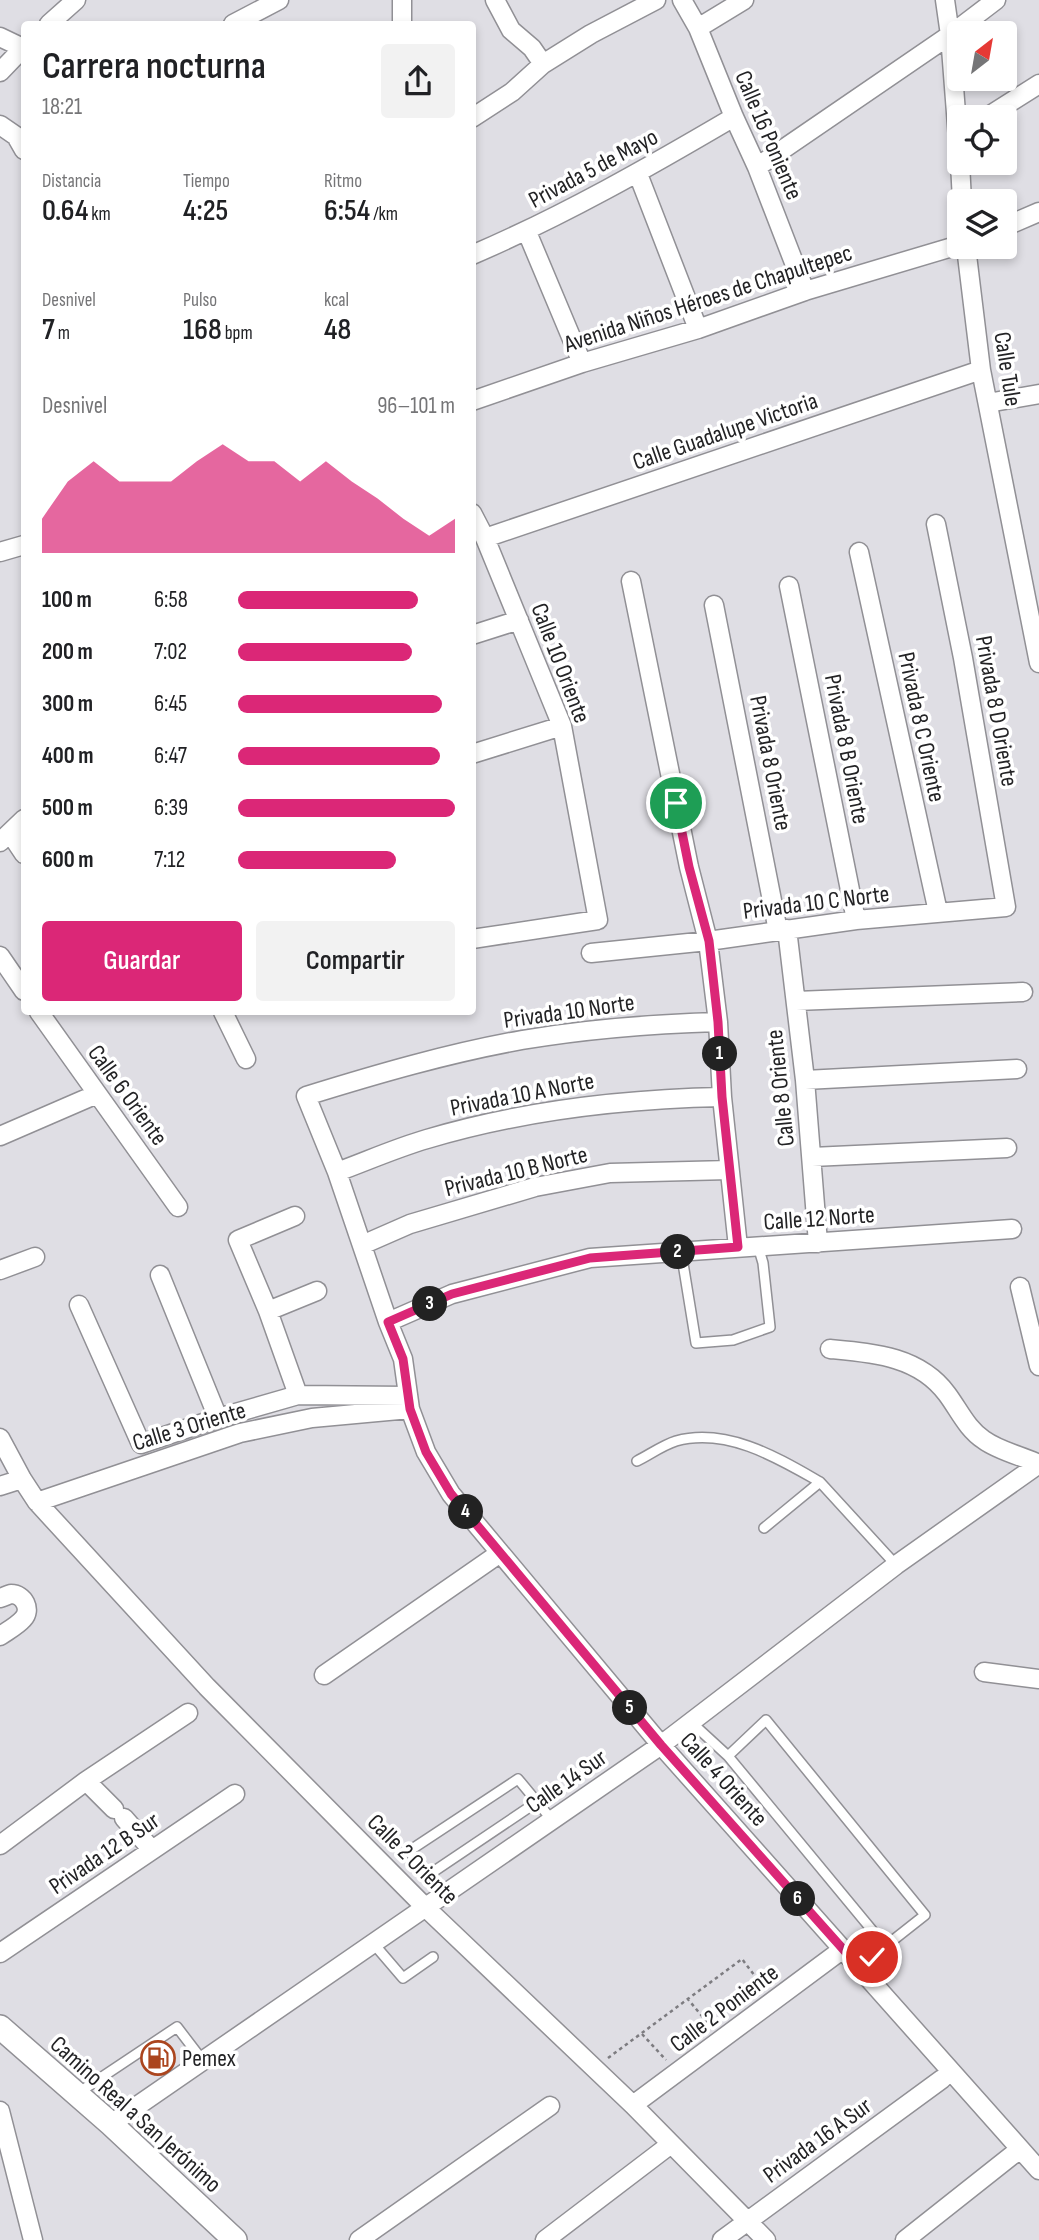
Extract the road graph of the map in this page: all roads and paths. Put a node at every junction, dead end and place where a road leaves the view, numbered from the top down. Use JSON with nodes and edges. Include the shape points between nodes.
{"nodes":[{"id":1,"x":76,"y":0,"type":"edge"},
{"id":2,"x":279,"y":0,"type":"edge"},
{"id":3,"x":402,"y":0,"type":"edge"},
{"id":4,"x":495,"y":0,"type":"edge"},
{"id":5,"x":656,"y":0,"type":"edge"},
{"id":6,"x":682,"y":0,"type":"edge"},
{"id":7,"x":744,"y":0,"type":"edge"},
{"id":8,"x":945,"y":0,"type":"edge"},
{"id":9,"x":996,"y":0,"type":"edge"},
{"id":10,"x":257,"y":19,"type":"edge"},
{"id":11,"x":52,"y":21,"type":"edge"},
{"id":12,"x":402,"y":21,"type":"edge"},
{"id":13,"x":948,"y":21,"type":"edge"},
{"id":14,"x":968,"y":21,"type":"edge"},
{"id":15,"x":698,"y":28,"type":"junction"},
{"id":16,"x":0,"y":37,"type":"edge"},
{"id":17,"x":947,"y":37,"type":"edge"},
{"id":18,"x":21,"y":47,"type":"edge"},
{"id":19,"x":21,"y":51,"type":"edge"},
{"id":20,"x":543,"y":65,"type":"junction"},
{"id":21,"x":0,"y":72,"type":"edge"},
{"id":22,"x":1039,"y":84,"type":"edge"},
{"id":23,"x":1006,"y":105,"type":"edge"},
{"id":24,"x":476,"y":115,"type":"edge"},
{"id":25,"x":734,"y":117,"type":"junction"},
{"id":26,"x":0,"y":125,"type":"edge"},
{"id":27,"x":21,"y":145,"type":"edge"},
{"id":28,"x":757,"y":167,"type":"junction"},
{"id":29,"x":638,"y":174,"type":"junction"},
{"id":30,"x":1039,"y":212,"type":"edge"},
{"id":31,"x":1017,"y":221,"type":"edge"},
{"id":32,"x":527,"y":232,"type":"junction"},
{"id":33,"x":947,"y":249,"type":"edge"},
{"id":34,"x":476,"y":253,"type":"edge"},
{"id":35,"x":967,"y":259,"type":"edge"},
{"id":36,"x":805,"y":290,"type":"junction"},
{"id":37,"x":698,"y":329,"type":"junction"},
{"id":38,"x":582,"y":363,"type":"junction"},
{"id":39,"x":981,"y":370,"type":"junction"},
{"id":40,"x":1039,"y":394,"type":"edge"},
{"id":41,"x":476,"y":400,"type":"edge"},
{"id":42,"x":988,"y":403,"type":"junction"},
{"id":43,"x":476,"y":521,"type":"edge"},
{"id":44,"x":936,"y":524,"type":"dead end"},
{"id":45,"x":485,"y":538,"type":"junction"},
{"id":46,"x":21,"y":546,"type":"edge"},
{"id":47,"x":0,"y":552,"type":"edge"},
{"id":48,"x":859,"y":552,"type":"dead end"},
{"id":49,"x":631,"y":581,"type":"dead end"},
{"id":50,"x":789,"y":586,"type":"dead end"},
{"id":51,"x":715,"y":605,"type":"dead end"},
{"id":52,"x":519,"y":620,"type":"junction"},
{"id":53,"x":476,"y":634,"type":"edge"},
{"id":54,"x":1039,"y":663,"type":"edge"},
{"id":55,"x":562,"y":726,"type":"junction"},
{"id":56,"x":476,"y":753,"type":"edge"},
{"id":57,"x":21,"y":823,"type":"edge"},
{"id":58,"x":5,"y":838,"type":"edge"},
{"id":59,"x":21,"y":851,"type":"edge"},
{"id":60,"x":1006,"y":907,"type":"joint"},
{"id":61,"x":937,"y":912,"type":"junction"},
{"id":62,"x":856,"y":920,"type":"junction"},
{"id":63,"x":782,"y":930,"type":"junction"},
{"id":64,"x":476,"y":938,"type":"edge"},
{"id":65,"x":709,"y":941,"type":"junction"},
{"id":66,"x":591,"y":953,"type":"dead end"},
{"id":67,"x":0,"y":957,"type":"edge"},
{"id":68,"x":21,"y":987,"type":"edge"},
{"id":69,"x":1023,"y":992,"type":"dead end"},
{"id":70,"x":796,"y":1001,"type":"junction"},
{"id":71,"x":41,"y":1015,"type":"edge"},
{"id":72,"x":227,"y":1015,"type":"edge"},
{"id":73,"x":718,"y":1022,"type":"junction"},
{"id":74,"x":246,"y":1059,"type":"dead end"},
{"id":75,"x":1017,"y":1069,"type":"dead end"},
{"id":76,"x":805,"y":1080,"type":"junction"},
{"id":77,"x":97,"y":1094,"type":"junction"},
{"id":78,"x":306,"y":1096,"type":"joint"},
{"id":79,"x":722,"y":1097,"type":"junction"},
{"id":80,"x":0,"y":1136,"type":"edge"},
{"id":81,"x":1007,"y":1148,"type":"dead end"},
{"id":82,"x":812,"y":1157,"type":"junction"},
{"id":83,"x":729,"y":1170,"type":"junction"},
{"id":84,"x":337,"y":1172,"type":"junction"},
{"id":85,"x":178,"y":1208,"type":"dead end"},
{"id":86,"x":295,"y":1216,"type":"dead end"},
{"id":87,"x":1012,"y":1229,"type":"dead end"},
{"id":88,"x":818,"y":1243,"type":"junction"},
{"id":89,"x":362,"y":1245,"type":"junction"},
{"id":90,"x":758,"y":1246,"type":"junction"},
{"id":91,"x":738,"y":1247,"type":"junction"},
{"id":92,"x":681,"y":1251,"type":"junction"},
{"id":93,"x":35,"y":1257,"type":"dead end"},
{"id":94,"x":0,"y":1270,"type":"edge"},
{"id":95,"x":160,"y":1275,"type":"dead end"},
{"id":96,"x":1020,"y":1287,"type":"dead end"},
{"id":97,"x":317,"y":1291,"type":"dead end"},
{"id":98,"x":79,"y":1305,"type":"dead end"},
{"id":99,"x":268,"y":1311,"type":"junction"},
{"id":100,"x":388,"y":1322,"type":"junction"},
{"id":101,"x":830,"y":1349,"type":"dead end"},
{"id":102,"x":1039,"y":1366,"type":"edge"},
{"id":103,"x":298,"y":1395,"type":"junction"},
{"id":104,"x":409,"y":1403,"type":"junction"},
{"id":105,"x":218,"y":1418,"type":"junction"},
{"id":106,"x":0,"y":1438,"type":"edge"},
{"id":107,"x":637,"y":1461,"type":"dead end"},
{"id":108,"x":1039,"y":1464,"type":"edge"},
{"id":109,"x":22,"y":1479,"type":"junction"},
{"id":110,"x":820,"y":1482,"type":"junction"},
{"id":111,"x":0,"y":1486,"type":"edge"},
{"id":112,"x":37,"y":1502,"type":"junction"},
{"id":113,"x":764,"y":1528,"type":"dead end"},
{"id":114,"x":500,"y":1553,"type":"junction"},
{"id":115,"x":896,"y":1565,"type":"junction"},
{"id":116,"x":0,"y":1598,"type":"edge"},
{"id":117,"x":0,"y":1636,"type":"edge"},
{"id":118,"x":984,"y":1672,"type":"dead end"},
{"id":119,"x":324,"y":1675,"type":"dead end"},
{"id":120,"x":1039,"y":1679,"type":"edge"},
{"id":121,"x":188,"y":1713,"type":"dead end"},
{"id":122,"x":691,"y":1722,"type":"junction"},
{"id":123,"x":661,"y":1745,"type":"junction"},
{"id":124,"x":728,"y":1756,"type":"junction"},
{"id":125,"x":86,"y":1781,"type":"junction"},
{"id":126,"x":235,"y":1794,"type":"dead end"},
{"id":127,"x":537,"y":1802,"type":"junction"},
{"id":128,"x":552,"y":1820,"type":"junction"},
{"id":129,"x":0,"y":1845,"type":"edge"},
{"id":130,"x":152,"y":1850,"type":"junction"},
{"id":131,"x":427,"y":1876,"type":"junction"},
{"id":132,"x":441,"y":1896,"type":"junction"},
{"id":133,"x":425,"y":1907,"type":"junction"},
{"id":134,"x":373,"y":1943,"type":"junction"},
{"id":135,"x":886,"y":1947,"type":"junction"},
{"id":136,"x":843,"y":1949,"type":"junction"},
{"id":137,"x":0,"y":1953,"type":"edge"},
{"id":138,"x":433,"y":1957,"type":"dead end"},
{"id":139,"x":859,"y":1967,"type":"junction"},
{"id":140,"x":687,"y":1998,"type":"junction"},
{"id":141,"x":774,"y":2001,"type":"junction"},
{"id":142,"x":0,"y":2027,"type":"edge"},
{"id":143,"x":641,"y":2033,"type":"junction"},
{"id":144,"x":722,"y":2040,"type":"junction"},
{"id":145,"x":202,"y":2061,"type":"junction"},
{"id":146,"x":594,"y":2068,"type":"junction"},
{"id":147,"x":677,"y":2073,"type":"junction"},
{"id":148,"x":942,"y":2079,"type":"dead end"},
{"id":149,"x":77,"y":2094,"type":"junction"},
{"id":150,"x":633,"y":2105,"type":"junction"},
{"id":151,"x":550,"y":2106,"type":"dead end"},
{"id":152,"x":1,"y":2119,"type":"edge"},
{"id":153,"x":111,"y":2124,"type":"junction"},
{"id":154,"x":671,"y":2144,"type":"junction"},
{"id":155,"x":1020,"y":2149,"type":"junction"},
{"id":156,"x":1039,"y":2170,"type":"edge"},
{"id":157,"x":747,"y":2221,"type":"junction"},
{"id":158,"x":33,"y":2240,"type":"edge"},
{"id":159,"x":235,"y":2240,"type":"edge"},
{"id":160,"x":359,"y":2240,"type":"edge"},
{"id":161,"x":545,"y":2240,"type":"edge"},
{"id":162,"x":722,"y":2240,"type":"edge"},
{"id":163,"x":766,"y":2240,"type":"edge"},
{"id":164,"x":905,"y":2240,"type":"edge"}],
"edges":[{"from":1,"to":11,"type":"street"},
{"from":2,"to":10,"type":"street"},
{"from":3,"to":12,"type":"street"},
{"from":4,"to":20,"type":"street","via":[[511,30]]},
{"from":5,"to":20,"type":"street"},
{"from":6,"to":15,"type":"street","name":"Calle 16 Poniente"},
{"from":7,"to":15,"type":"street"},
{"from":8,"to":13,"type":"street"},
{"from":9,"to":14,"type":"street"},
{"from":15,"to":25,"type":"street","name":"Calle 16 Poniente"},
{"from":16,"to":18,"type":"street"},
{"from":17,"to":28,"type":"street"},
{"from":19,"to":21,"type":"street"},
{"from":20,"to":24,"type":"street"},
{"from":22,"to":23,"type":"street"},
{"from":25,"to":28,"type":"street","name":"Calle 16 Poniente"},
{"from":25,"to":29,"type":"street","name":"Privada 5 de Mayo"},
{"from":26,"to":27,"type":"street"},
{"from":28,"to":36,"type":"street","name":"Calle 16 Poniente"},
{"from":29,"to":32,"type":"street","name":"Privada 5 de Mayo"},
{"from":29,"to":37,"type":"street"},
{"from":30,"to":31,"type":"street"},
{"from":32,"to":34,"type":"street","name":"Privada 5 de Mayo"},
{"from":32,"to":38,"type":"street"},
{"from":33,"to":36,"type":"street","name":"Avenida Niños Héroes de Chapultepec"},
{"from":35,"to":39,"type":"street","name":"Calle Tule"},
{"from":36,"to":37,"type":"street","name":"Avenida Niños Héroes de Chapultepec"},
{"from":37,"to":38,"type":"street","name":"Avenida Niños Héroes de Chapultepec"},
{"from":38,"to":41,"type":"street","name":"Avenida Niños Héroes de Chapultepec"},
{"from":39,"to":42,"type":"street","name":"Calle Tule"},
{"from":39,"to":45,"type":"street","name":"Calle Guadalupe Victoria"},
{"from":40,"to":42,"type":"street"},
{"from":42,"to":54,"type":"street","name":"Calle Tule"},
{"from":43,"to":45,"type":"street","name":"Calle 10 Oriente"},
{"from":44,"to":60,"type":"street","name":"Privada 8 D Oriente"},
{"from":45,"to":52,"type":"street","name":"Calle 10 Oriente"},
{"from":46,"to":47,"type":"street"},
{"from":48,"to":61,"type":"street","name":"Privada 8 C Oriente"},
{"from":49,"to":65,"type":"street","via":[[689,867]]},
{"from":50,"to":62,"type":"street","name":"Privada 8 B Oriente"},
{"from":51,"to":63,"type":"street","name":"Privada 8 Oriente"},
{"from":52,"to":53,"type":"street"},
{"from":52,"to":55,"type":"street","name":"Calle 10 Oriente"},
{"from":55,"to":56,"type":"street"},
{"from":55,"to":64,"type":"street","name":"Calle 10 Oriente","via":[[598,920]]},
{"from":57,"to":58,"type":"street"},
{"from":58,"to":59,"type":"street"},
{"from":60,"to":61,"type":"street","name":"Privada 10 C Norte"},
{"from":61,"to":62,"type":"street","name":"Privada 10 C Norte"},
{"from":62,"to":63,"type":"street","name":"Privada 10 C Norte"},
{"from":63,"to":65,"type":"street","name":"Privada 10 C Norte"},
{"from":63,"to":70,"type":"street","name":"Calle 8 Oriente"},
{"from":65,"to":66,"type":"street","name":"Privada 10 C Norte"},
{"from":65,"to":73,"type":"street"},
{"from":67,"to":68,"type":"street"},
{"from":69,"to":70,"type":"street"},
{"from":70,"to":76,"type":"street","name":"Calle 8 Oriente"},
{"from":71,"to":77,"type":"street","name":"Calle 6 Oriente"},
{"from":72,"to":74,"type":"street"},
{"from":73,"to":78,"type":"street","name":"Privada 10 Norte","via":[[612,1028],[521,1040],[404,1066]]},
{"from":73,"to":79,"type":"street"},
{"from":75,"to":76,"type":"street"},
{"from":76,"to":82,"type":"street","name":"Calle 8 Oriente"},
{"from":77,"to":80,"type":"street"},
{"from":77,"to":85,"type":"street","name":"Calle 6 Oriente"},
{"from":78,"to":84,"type":"street","name":"Calle 4 Oriente"},
{"from":79,"to":83,"type":"street"},
{"from":79,"to":84,"type":"street","name":"Privada 10 A Norte","via":[[619,1101],[495,1121],[424,1139]]},
{"from":81,"to":82,"type":"street"},
{"from":82,"to":88,"type":"street","name":"Calle 8 Oriente"},
{"from":83,"to":89,"type":"street","name":"Privada 10 B Norte","via":[[610,1173],[536,1187],[410,1224]]},
{"from":83,"to":91,"type":"street"},
{"from":84,"to":89,"type":"street","name":"Calle 4 Oriente"},
{"from":86,"to":99,"type":"street","via":[[238,1240]]},
{"from":87,"to":88,"type":"street","name":"Calle 12 Norte"},
{"from":88,"to":90,"type":"street","name":"Calle 12 Norte"},
{"from":89,"to":100,"type":"street","name":"Calle 4 Oriente"},
{"from":90,"to":91,"type":"street","name":"Calle 12 Norte"},
{"from":90,"to":92,"type":"lane","via":[[770,1327],[733,1340],[696,1343]]},
{"from":91,"to":92,"type":"street","name":"Calle 12 Norte"},
{"from":92,"to":100,"type":"street","name":"Calle 12 Norte","via":[[590,1258],[452,1294]]},
{"from":93,"to":94,"type":"street"},
{"from":95,"to":105,"type":"street"},
{"from":96,"to":102,"type":"street"},
{"from":97,"to":99,"type":"street"},
{"from":98,"to":105,"type":"street","via":[[141,1444]]},
{"from":99,"to":103,"type":"street"},
{"from":100,"to":104,"type":"street","name":"Calle 4 Oriente","via":[[403,1359]]},
{"from":101,"to":108,"type":"street","via":[[877,1353],[917,1366],[945,1391],[970,1428],[985,1441]]},
{"from":103,"to":104,"type":"street"},
{"from":103,"to":105,"type":"street"},
{"from":104,"to":112,"type":"street","name":"Calle 3 Oriente","via":[[240,1433]]},
{"from":104,"to":114,"type":"street","name":"Calle 4 Oriente","via":[[426,1452],[451,1494]]},
{"from":106,"to":109,"type":"street"},
{"from":107,"to":110,"type":"lane","via":[[676,1441],[730,1441],[772,1455]]},
{"from":108,"to":115,"type":"street","name":"Calle 14 Sur"},
{"from":109,"to":111,"type":"street"},
{"from":109,"to":112,"type":"street"},
{"from":110,"to":113,"type":"lane"},
{"from":110,"to":115,"type":"lane"},
{"from":112,"to":133,"type":"street","name":"Calle 2 Oriente","via":[[208,1687]]},
{"from":114,"to":119,"type":"street"},
{"from":114,"to":123,"type":"street","name":"Calle 4 Oriente"},
{"from":115,"to":122,"type":"street","name":"Calle 14 Sur"},
{"from":116,"to":117,"type":"street","via":[[17,1595],[27,1611]]},
{"from":118,"to":120,"type":"street"},
{"from":121,"to":125,"type":"street"},
{"from":122,"to":123,"type":"street","name":"Calle 14 Sur"},
{"from":122,"to":124,"type":"lane"},
{"from":123,"to":128,"type":"street","name":"Calle 14 Sur"},
{"from":123,"to":136,"type":"street","name":"Calle 4 Oriente"},
{"from":124,"to":135,"type":"lane"},
{"from":124,"to":135,"type":"lane","via":[[766,1720],[925,1915]]},
{"from":125,"to":129,"type":"street"},
{"from":125,"to":130,"type":"street"},
{"from":126,"to":130,"type":"street","name":"Privada 12 B Sur"},
{"from":127,"to":128,"type":"lane"},
{"from":127,"to":131,"type":"lane"},
{"from":127,"to":131,"type":"lane","via":[[518,1779],[409,1851]]},
{"from":128,"to":132,"type":"street","name":"Calle 14 Sur"},
{"from":130,"to":137,"type":"street","name":"Privada 12 B Sur"},
{"from":131,"to":132,"type":"lane"},
{"from":132,"to":133,"type":"street","name":"Calle 14 Sur"},
{"from":133,"to":134,"type":"street","name":"Calle 14 Sur"},
{"from":133,"to":146,"type":"street","name":"Calle 2 Oriente"},
{"from":134,"to":138,"type":"lane","via":[[403,1978]]},
{"from":134,"to":145,"type":"street","name":"Calle 14 Sur"},
{"from":135,"to":139,"type":"lane"},
{"from":136,"to":139,"type":"street","name":"Calle 4 Oriente"},
{"from":136,"to":141,"type":"street","name":"Calle 2 Poniente"},
{"from":139,"to":155,"type":"street","name":"Calle 4 Oriente"},
{"from":140,"to":141,"type":"path","via":[[742,1959]]},
{"from":140,"to":143,"type":"path"},
{"from":140,"to":144,"type":"path"},
{"from":141,"to":144,"type":"street","name":"Calle 2 Poniente"},
{"from":142,"to":149,"type":"street","name":"Camino Real a San Jerónimo"},
{"from":143,"to":146,"type":"path"},
{"from":143,"to":147,"type":"path"},
{"from":144,"to":147,"type":"street","name":"Calle 2 Poniente"},
{"from":145,"to":149,"type":"lane","via":[[177,2027]]},
{"from":145,"to":153,"type":"street","name":"Calle 14 Sur"},
{"from":146,"to":150,"type":"street","name":"Calle 2 Oriente"},
{"from":147,"to":150,"type":"street","name":"Calle 2 Poniente"},
{"from":148,"to":157,"type":"street","name":"Privada 16 A Sur"},
{"from":149,"to":153,"type":"street","name":"Camino Real a San Jerónimo"},
{"from":150,"to":154,"type":"street","name":"Calle 2 Oriente"},
{"from":151,"to":160,"type":"street"},
{"from":152,"to":158,"type":"street"},
{"from":153,"to":159,"type":"street","name":"Camino Real a San Jerónimo"},
{"from":154,"to":157,"type":"street","name":"Calle 2 Oriente"},
{"from":154,"to":161,"type":"street"},
{"from":155,"to":156,"type":"street","name":"Calle 4 Oriente"},
{"from":155,"to":164,"type":"street"},
{"from":157,"to":162,"type":"street","name":"Privada 16 A Sur"},
{"from":157,"to":163,"type":"street","name":"Calle 2 Oriente"}]}
